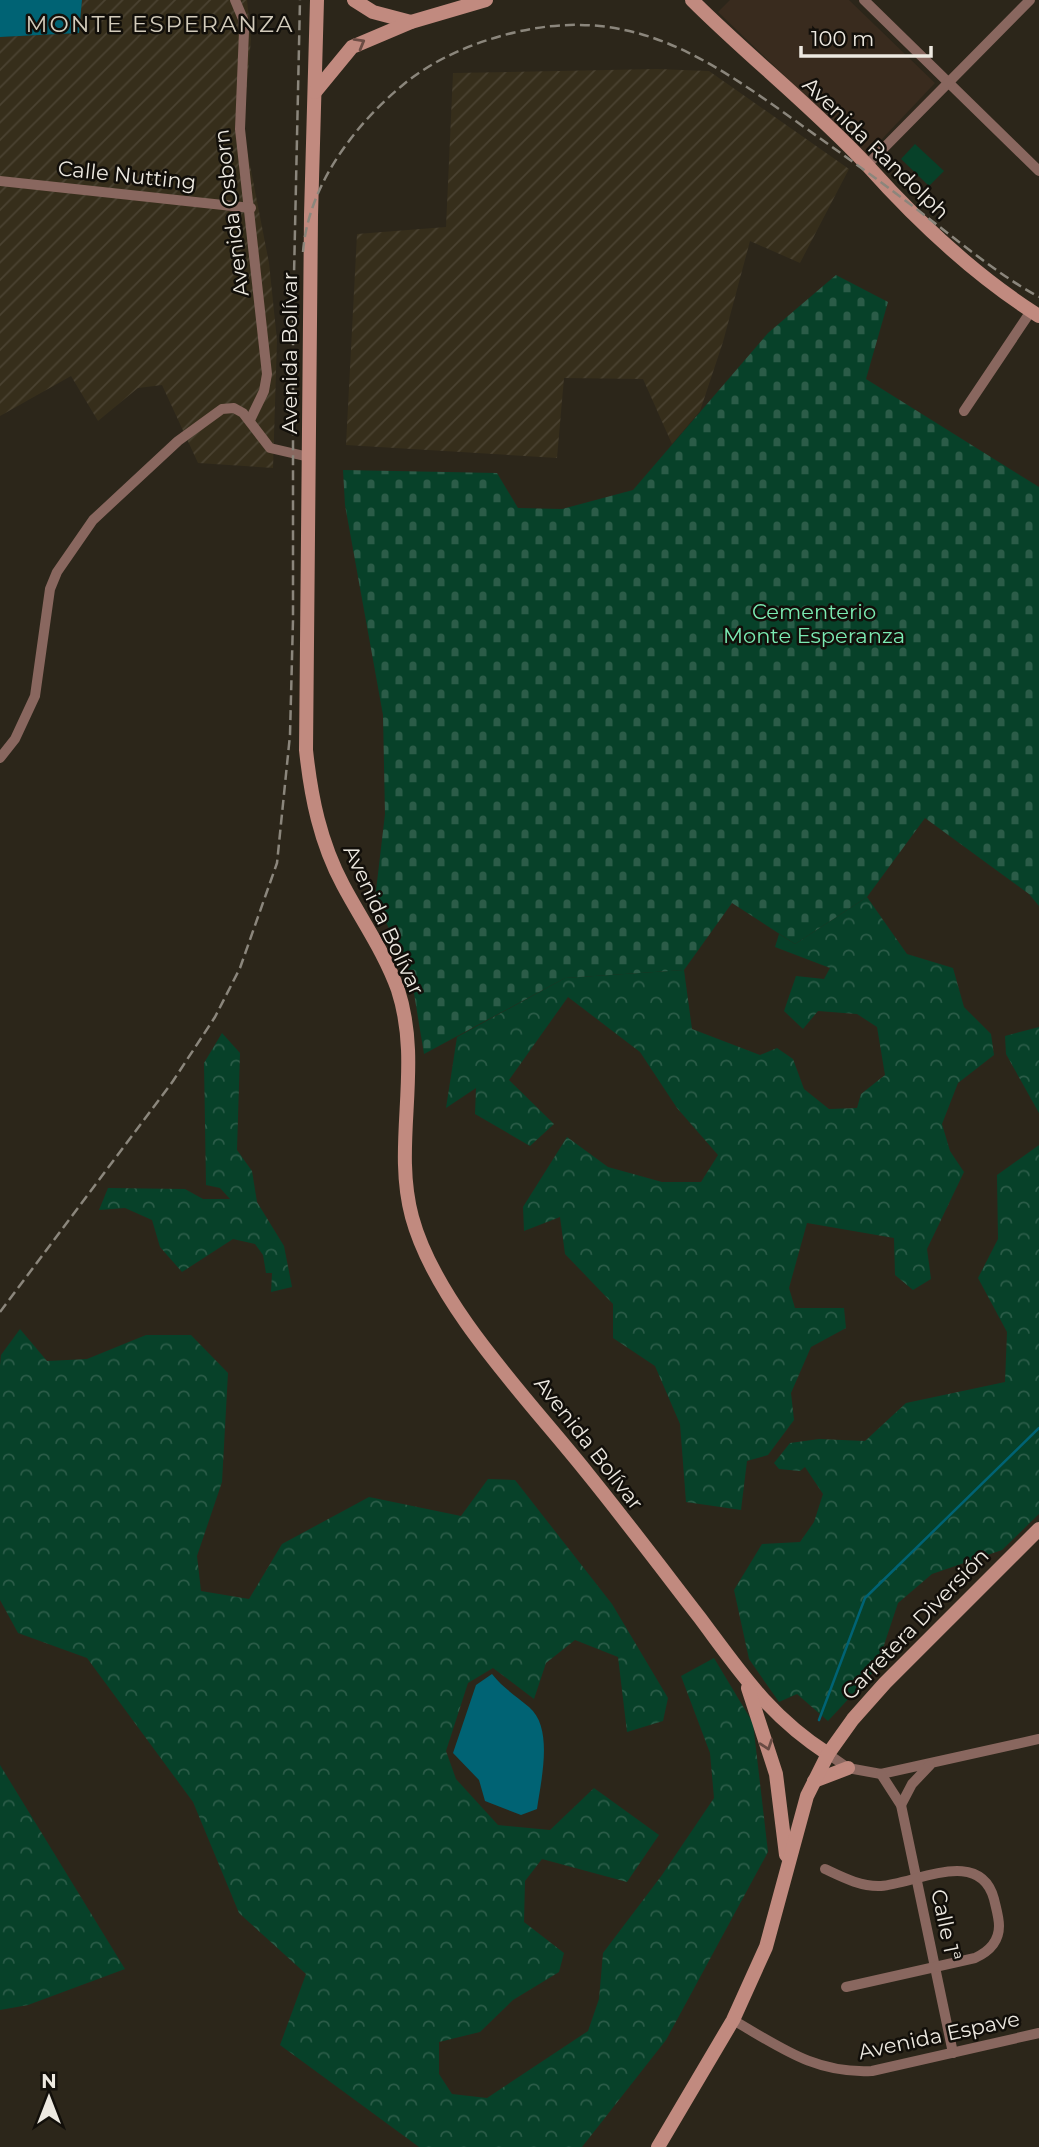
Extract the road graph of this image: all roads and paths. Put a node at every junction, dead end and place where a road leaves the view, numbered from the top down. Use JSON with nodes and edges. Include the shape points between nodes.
{"nodes":[{"id":1,"x":236,"y":0,"type":"edge"},
{"id":2,"x":317,"y":0,"type":"edge"},
{"id":3,"x":354,"y":0,"type":"edge"},
{"id":4,"x":486,"y":0,"type":"edge"},
{"id":5,"x":692,"y":0,"type":"edge"},
{"id":6,"x":864,"y":0,"type":"edge"},
{"id":7,"x":1032,"y":0,"type":"edge"},
{"id":8,"x":1039,"y":5,"type":"edge"},
{"id":9,"x":411,"y":22,"type":"junction"},
{"id":10,"x":950,"y":83,"type":"junction"},
{"id":11,"x":314,"y":93,"type":"junction"},
{"id":12,"x":867,"y":165,"type":"junction"},
{"id":13,"x":1039,"y":171,"type":"edge"},
{"id":14,"x":0,"y":181,"type":"edge"},
{"id":15,"x":251,"y":208,"type":"junction"},
{"id":16,"x":1035,"y":313,"type":"edge"},
{"id":17,"x":964,"y":411,"type":"dead end"},
{"id":18,"x":250,"y":421,"type":"junction"},
{"id":19,"x":309,"y":457,"type":"junction"},
{"id":20,"x":0,"y":758,"type":"edge"},
{"id":21,"x":1039,"y":1529,"type":"edge"},
{"id":22,"x":745,"y":1680,"type":"junction"},
{"id":23,"x":1039,"y":1739,"type":"edge"},
{"id":24,"x":828,"y":1754,"type":"junction"},
{"id":25,"x":931,"y":1764,"type":"junction"},
{"id":26,"x":848,"y":1769,"type":"junction"},
{"id":27,"x":881,"y":1774,"type":"junction"},
{"id":28,"x":814,"y":1781,"type":"junction"},
{"id":29,"x":807,"y":1796,"type":"junction"},
{"id":30,"x":901,"y":1805,"type":"junction"},
{"id":31,"x":783,"y":1826,"type":"junction"},
{"id":32,"x":787,"y":1860,"type":"junction"},
{"id":33,"x":824,"y":1869,"type":"dead end"},
{"id":34,"x":917,"y":1880,"type":"junction"},
{"id":35,"x":935,"y":1967,"type":"junction"},
{"id":36,"x":846,"y":1987,"type":"dead end"},
{"id":37,"x":733,"y":2020,"type":"junction"},
{"id":38,"x":1039,"y":2034,"type":"edge"},
{"id":39,"x":953,"y":2053,"type":"junction"},
{"id":40,"x":658,"y":2147,"type":"edge"}],
"edges":[{"from":1,"to":15,"type":"street","name":"Avenida Osborn","via":[[243,19],[239,104]]},
{"from":2,"to":11,"type":"main road","name":"Avenida Bolívar"},
{"from":3,"to":9,"type":"main road","via":[[373,12]]},
{"from":4,"to":9,"type":"main road"},
{"from":5,"to":12,"type":"main road","name":"Avenida Randolph"},
{"from":6,"to":10,"type":"street"},
{"from":7,"to":8,"type":"street"},
{"from":7,"to":10,"type":"street"},
{"from":11,"to":9,"type":"main road","one_way":true,"via":[[352,47]]},
{"from":10,"to":12,"type":"street"},
{"from":10,"to":13,"type":"street"},
{"from":11,"to":19,"type":"main road","name":"Avenida Bolívar"},
{"from":12,"to":16,"type":"main road","name":"Avenida Randolph","via":[[934,235]]},
{"from":14,"to":15,"type":"street","name":"Calle Nutting"},
{"from":15,"to":18,"type":"street","name":"Avenida Osborn","via":[[267,374]]},
{"from":16,"to":17,"type":"street"},
{"from":18,"to":19,"type":"street","via":[[270,448]]},
{"from":18,"to":20,"type":"street","via":[[234,408],[211,415],[93,520],[50,589],[35,696],[26,720]]},
{"from":19,"to":22,"type":"main road","name":"Avenida Bolívar","via":[[306,728],[310,788],[331,863],[397,988],[408,1032],[406,1190],[419,1239],[454,1306]]},
{"from":21,"to":24,"type":"main road","name":"Carretera Diversión","via":[[885,1683]]},
{"from":22,"to":24,"type":"main road","name":"Avenida Bolívar","via":[[779,1718]]},
{"from":22,"to":31,"type":"main road","one_way":true,"via":[[772,1760]]},
{"from":23,"to":25,"type":"street"},
{"from":24,"to":26,"type":"street"},
{"from":24,"to":28,"type":"main road","name":"Carretera Diversión"},
{"from":25,"to":27,"type":"street"},
{"from":25,"to":30,"type":"street","via":[[912,1784]]},
{"from":26,"to":27,"type":"street"},
{"from":26,"to":28,"type":"main road"},
{"from":27,"to":30,"type":"street"},
{"from":28,"to":29,"type":"main road","name":"Carretera Diversión"},
{"from":29,"to":31,"type":"main road"},
{"from":29,"to":32,"type":"main road"},
{"from":30,"to":34,"type":"street","name":"Calle 1ª"},
{"from":31,"to":32,"type":"main road"},
{"from":32,"to":37,"type":"main road","via":[[766,1947]]},
{"from":33,"to":34,"type":"street","via":[[869,1886]]},
{"from":34,"to":35,"type":"street","name":"Calle 1ª"},
{"from":34,"to":35,"type":"street","via":[[954,1870],[974,1872],[988,1885],[998,1916],[996,1941],[984,1954]]},
{"from":35,"to":36,"type":"street"},
{"from":35,"to":39,"type":"street","name":"Calle 1ª"},
{"from":37,"to":39,"type":"street","name":"Avenida Espave","via":[[804,2060],[845,2073]]},
{"from":37,"to":40,"type":"main road"},
{"from":38,"to":39,"type":"street","name":"Avenida Espave"}]}
